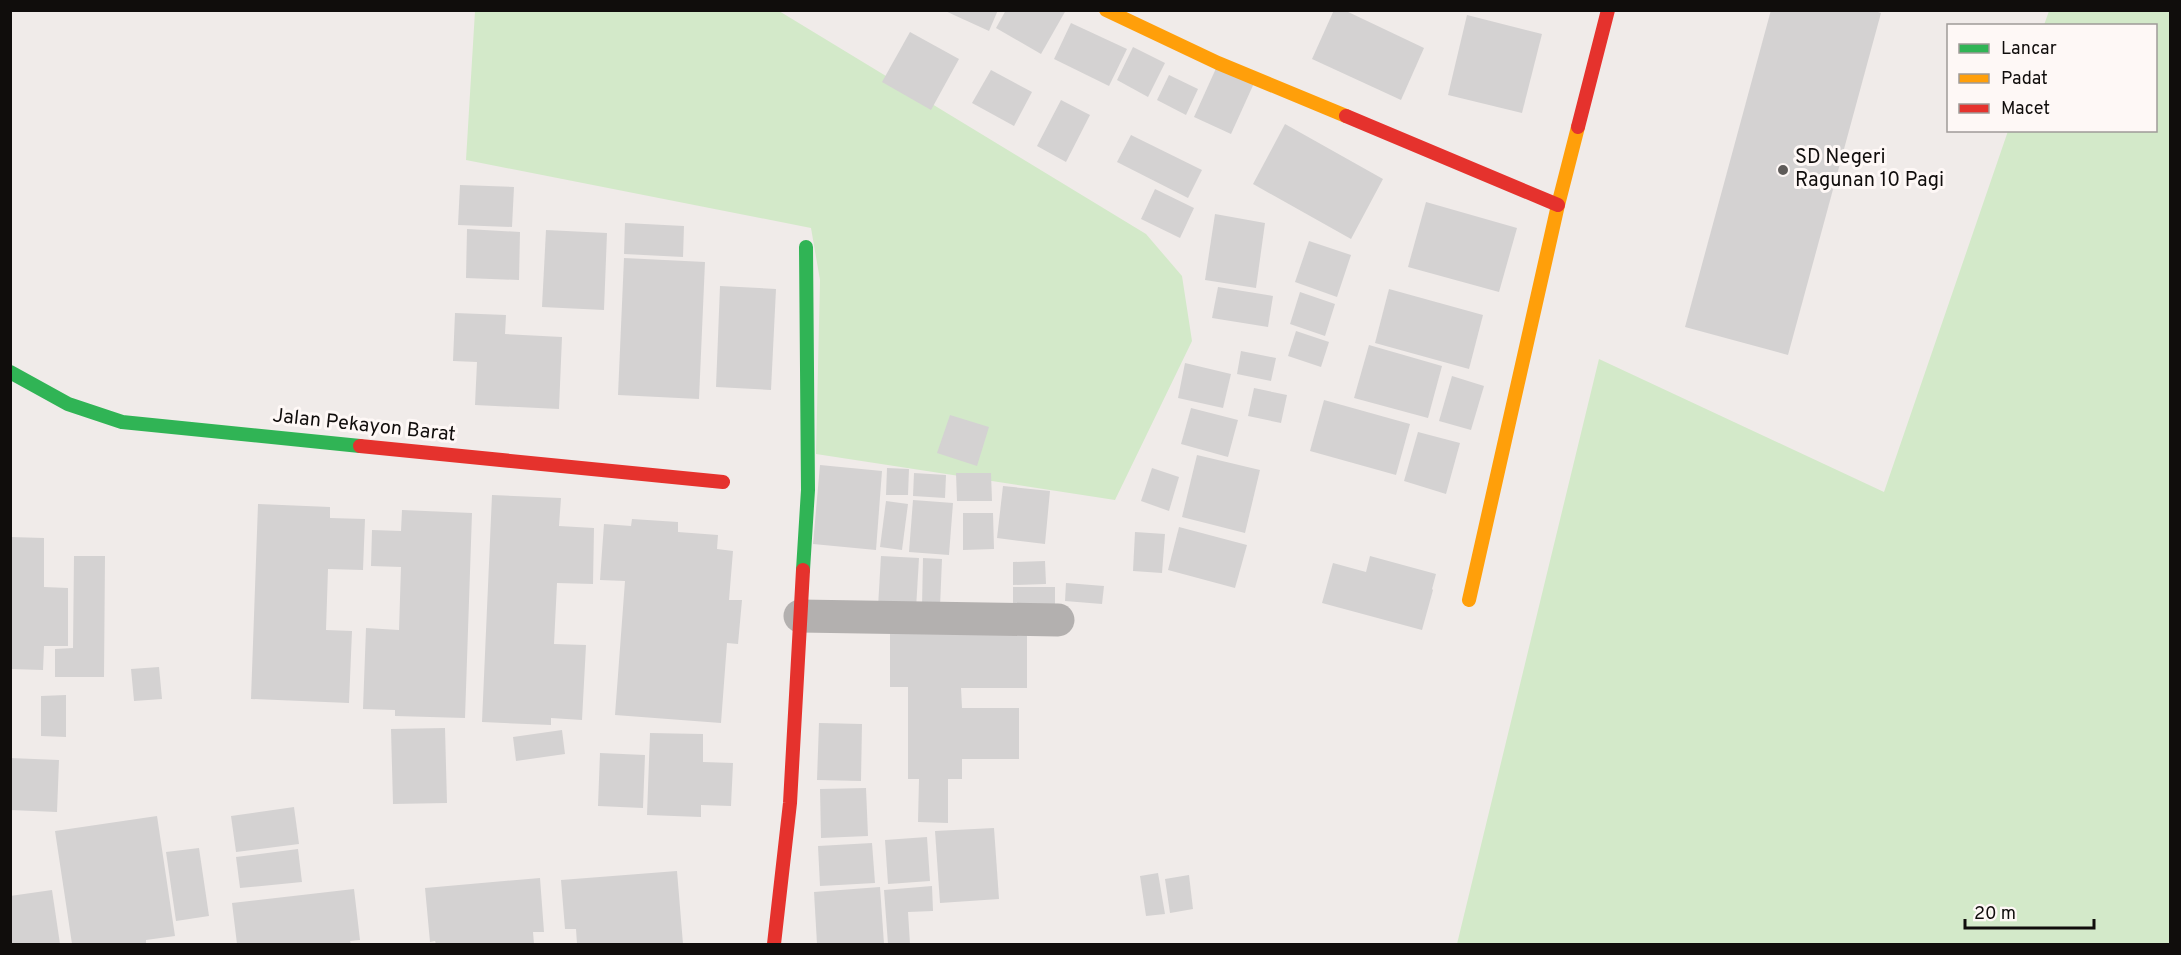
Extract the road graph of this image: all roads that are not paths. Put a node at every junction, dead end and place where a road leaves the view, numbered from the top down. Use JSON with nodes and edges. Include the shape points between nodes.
{"nodes":[{"id":1,"x":1106,"y":10,"type":"edge"},
{"id":2,"x":1608,"y":10,"type":"edge"},
{"id":3,"x":1558,"y":205,"type":"junction"},
{"id":4,"x":806,"y":247,"type":"dead end"},
{"id":5,"x":10,"y":372,"type":"edge"},
{"id":6,"x":723,"y":482,"type":"dead end"},
{"id":7,"x":1469,"y":600,"type":"dead end"},
{"id":8,"x":800,"y":616,"type":"junction"},
{"id":9,"x":1058,"y":620,"type":"dead end"},
{"id":10,"x":774,"y":945,"type":"edge"}],
"edges":[{"from":1,"to":3,"type":"street","via":[[1218,63]]},
{"from":2,"to":3,"type":"street"},
{"from":3,"to":7,"type":"street"},
{"from":4,"to":8,"type":"street","via":[[808,490]]},
{"from":5,"to":6,"type":"street","name":"Jalan Pekayon Barat","via":[[68,404],[122,422]]},
{"from":8,"to":9,"type":"street"},
{"from":8,"to":10,"type":"street","via":[[790,803]]}]}
